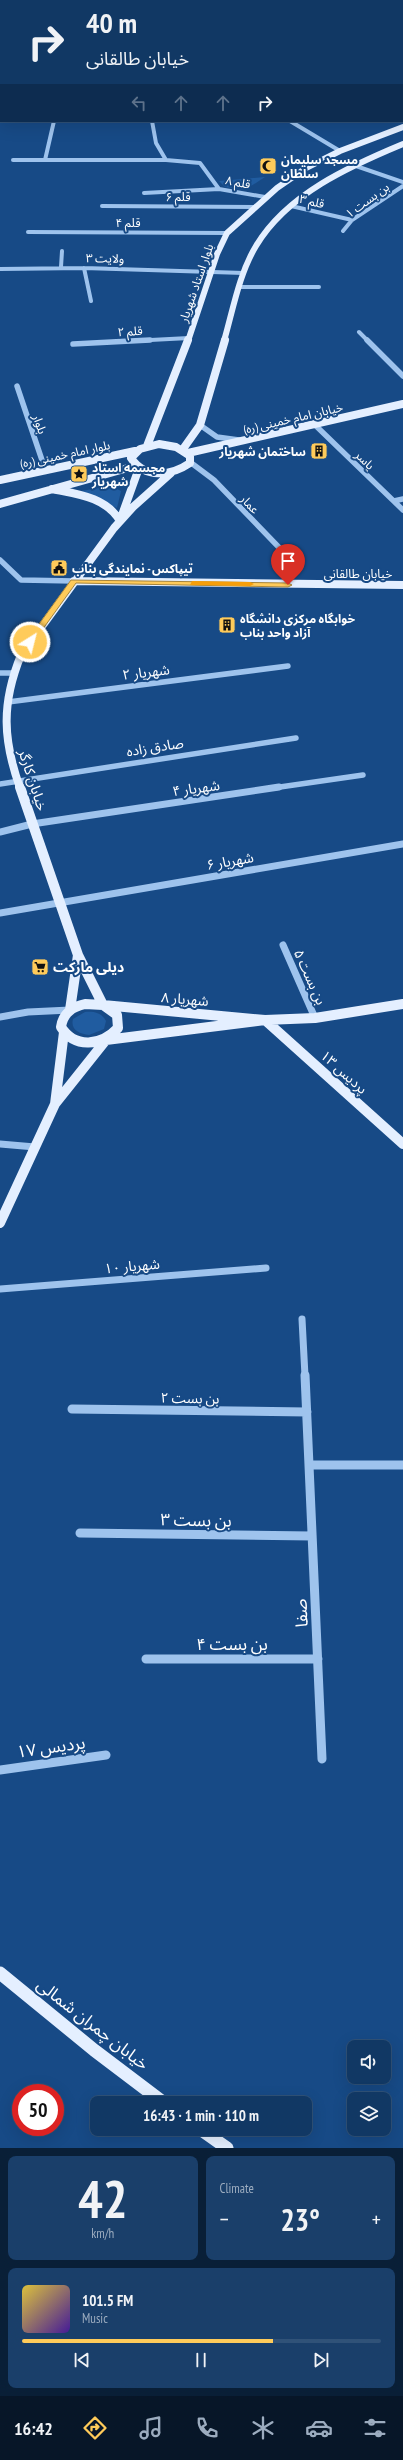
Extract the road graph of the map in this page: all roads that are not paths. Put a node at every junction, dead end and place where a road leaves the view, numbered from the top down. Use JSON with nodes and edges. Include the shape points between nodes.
{"nodes":[{"id":1,"x":54,"y":122,"type":"edge"},
{"id":2,"x":152,"y":122,"type":"edge"},
{"id":3,"x":292,"y":122,"type":"edge"},
{"id":4,"x":403,"y":127,"type":"edge"},
{"id":5,"x":403,"y":144,"type":"edge"},
{"id":6,"x":340,"y":150,"type":"junction"},
{"id":7,"x":13,"y":160,"type":"dead end"},
{"id":8,"x":45,"y":160,"type":"junction"},
{"id":9,"x":166,"y":160,"type":"junction"},
{"id":10,"x":353,"y":165,"type":"junction"},
{"id":11,"x":403,"y":182,"type":"edge"},
{"id":12,"x":403,"y":186,"type":"edge"},
{"id":13,"x":219,"y":190,"type":"junction"},
{"id":14,"x":144,"y":193,"type":"dead end"},
{"id":15,"x":265,"y":197,"type":"junction"},
{"id":16,"x":102,"y":206,"type":"dead end"},
{"id":17,"x":291,"y":206,"type":"junction"},
{"id":18,"x":254,"y":207,"type":"junction"},
{"id":19,"x":352,"y":220,"type":"junction"},
{"id":20,"x":343,"y":231,"type":"dead end"},
{"id":21,"x":28,"y":232,"type":"dead end"},
{"id":22,"x":228,"y":233,"type":"junction"},
{"id":23,"x":62,"y":251,"type":"dead end"},
{"id":24,"x":61,"y":267,"type":"junction"},
{"id":25,"x":84,"y":268,"type":"junction"},
{"id":26,"x":0,"y":269,"type":"edge"},
{"id":27,"x":210,"y":270,"type":"junction"},
{"id":28,"x":244,"y":273,"type":"junction"},
{"id":29,"x":240,"y":286,"type":"junction"},
{"id":30,"x":320,"y":287,"type":"dead end"},
{"id":31,"x":91,"y":301,"type":"dead end"},
{"id":32,"x":359,"y":332,"type":"dead end"},
{"id":33,"x":188,"y":338,"type":"junction"},
{"id":34,"x":74,"y":344,"type":"dead end"},
{"id":35,"x":403,"y":376,"type":"edge"},
{"id":36,"x":17,"y":386,"type":"dead end"},
{"id":37,"x":403,"y":404,"type":"edge"},
{"id":38,"x":314,"y":424,"type":"junction"},
{"id":39,"x":200,"y":425,"type":"junction"},
{"id":40,"x":243,"y":440,"type":"junction"},
{"id":41,"x":147,"y":446,"type":"junction"},
{"id":42,"x":136,"y":451,"type":"junction"},
{"id":43,"x":186,"y":451,"type":"junction"},
{"id":44,"x":190,"y":462,"type":"junction"},
{"id":45,"x":137,"y":467,"type":"junction"},
{"id":46,"x":45,"y":469,"type":"junction"},
{"id":47,"x":171,"y":473,"type":"junction"},
{"id":48,"x":0,"y":480,"type":"edge"},
{"id":49,"x":50,"y":488,"type":"junction"},
{"id":50,"x":403,"y":499,"type":"edge"},
{"id":51,"x":394,"y":501,"type":"junction"},
{"id":52,"x":0,"y":504,"type":"edge"},
{"id":53,"x":403,"y":510,"type":"edge"},
{"id":54,"x":120,"y":521,"type":"junction"},
{"id":55,"x":0,"y":560,"type":"edge"},
{"id":56,"x":294,"y":563,"type":"dead end"},
{"id":57,"x":74,"y":581,"type":"junction"},
{"id":58,"x":403,"y":585,"type":"edge"},
{"id":59,"x":288,"y":666,"type":"dead end"},
{"id":60,"x":0,"y":673,"type":"edge"},
{"id":61,"x":13,"y":673,"type":"junction"},
{"id":62,"x":8,"y":702,"type":"junction"},
{"id":63,"x":296,"y":738,"type":"dead end"},
{"id":64,"x":363,"y":775,"type":"dead end"},
{"id":65,"x":16,"y":780,"type":"junction"},
{"id":66,"x":0,"y":784,"type":"edge"},
{"id":67,"x":32,"y":824,"type":"junction"},
{"id":68,"x":0,"y":832,"type":"edge"},
{"id":69,"x":403,"y":844,"type":"edge"},
{"id":70,"x":60,"y":902,"type":"junction"},
{"id":71,"x":0,"y":914,"type":"edge"},
{"id":72,"x":283,"y":945,"type":"dead end"},
{"id":73,"x":78,"y":955,"type":"junction"},
{"id":74,"x":403,"y":1004,"type":"edge"},
{"id":75,"x":103,"y":1005,"type":"junction"},
{"id":76,"x":70,"y":1010,"type":"junction"},
{"id":77,"x":0,"y":1017,"type":"edge"},
{"id":78,"x":316,"y":1018,"type":"junction"},
{"id":79,"x":266,"y":1020,"type":"junction"},
{"id":80,"x":64,"y":1032,"type":"junction"},
{"id":81,"x":106,"y":1040,"type":"junction"},
{"id":82,"x":56,"y":1104,"type":"junction"},
{"id":83,"x":0,"y":1144,"type":"edge"},
{"id":84,"x":403,"y":1144,"type":"edge"},
{"id":85,"x":35,"y":1147,"type":"junction"},
{"id":86,"x":0,"y":1223,"type":"edge"},
{"id":87,"x":266,"y":1268,"type":"dead end"},
{"id":88,"x":0,"y":1289,"type":"edge"},
{"id":89,"x":302,"y":1319,"type":"dead end"},
{"id":90,"x":72,"y":1409,"type":"dead end"},
{"id":91,"x":307,"y":1412,"type":"junction"},
{"id":92,"x":309,"y":1465,"type":"junction"},
{"id":93,"x":403,"y":1465,"type":"edge"},
{"id":94,"x":80,"y":1533,"type":"dead end"},
{"id":95,"x":312,"y":1536,"type":"junction"},
{"id":96,"x":146,"y":1659,"type":"dead end"},
{"id":97,"x":318,"y":1659,"type":"junction"},
{"id":98,"x":106,"y":1755,"type":"dead end"},
{"id":99,"x":322,"y":1759,"type":"dead end"},
{"id":100,"x":0,"y":1770,"type":"edge"},
{"id":101,"x":0,"y":1973,"type":"edge"},
{"id":102,"x":155,"y":2096,"type":"edge"},
{"id":103,"x":210,"y":2136,"type":"edge"},
{"id":104,"x":226,"y":2148,"type":"edge"}],
"edges":[{"from":1,"to":8,"type":"street"},
{"from":2,"to":9,"type":"street","via":[[156,143]]},
{"from":3,"to":6,"type":"street"},
{"from":4,"to":6,"type":"main road","name":"بلوار استاد شهریار"},
{"from":5,"to":10,"type":"main road"},
{"from":6,"to":15,"type":"main road","name":"بلوار استاد شهریار","via":[[295,175]]},
{"from":7,"to":8,"type":"street","name":"قلم ۸"},
{"from":8,"to":9,"type":"street","name":"قلم ۸"},
{"from":9,"to":13,"type":"street","name":"قلم ۸","via":[[200,163]]},
{"from":10,"to":11,"type":"street"},
{"from":10,"to":17,"type":"main road","via":[[318,185]]},
{"from":12,"to":19,"type":"street","name":"بن بست ۱"},
{"from":13,"to":14,"type":"street"},
{"from":13,"to":15,"type":"street","name":"قلم ۸"},
{"from":15,"to":18,"type":"main road","name":"بلوار استاد شهریار"},
{"from":16,"to":18,"type":"street","name":"قلم ۶"},
{"from":17,"to":19,"type":"street","name":"قلم ۳"},
{"from":17,"to":28,"type":"main road","via":[[256,246]]},
{"from":18,"to":22,"type":"main road","name":"بلوار استاد شهریار"},
{"from":19,"to":20,"type":"street","name":"بن بست ۱"},
{"from":21,"to":22,"type":"street","name":"قلم ۴"},
{"from":22,"to":27,"type":"main road","name":"بلوار استاد شهریار"},
{"from":23,"to":24,"type":"street"},
{"from":24,"to":25,"type":"street","name":"ولایت ۳"},
{"from":24,"to":26,"type":"street","name":"ولایت ۳"},
{"from":25,"to":27,"type":"street","name":"ولایت ۳"},
{"from":25,"to":31,"type":"street"},
{"from":27,"to":28,"type":"street","name":"ولایت ۳"},
{"from":27,"to":33,"type":"main road","name":"بلوار استاد شهریار"},
{"from":28,"to":29,"type":"main road"},
{"from":29,"to":30,"type":"street"},
{"from":29,"to":39,"type":"main road"},
{"from":32,"to":35,"type":"street"},
{"from":33,"to":34,"type":"street","name":"قلم ۲"},
{"from":33,"to":41,"type":"main road","name":"بلوار استاد شهریار"},
{"from":36,"to":46,"type":"street","name":"بلوار"},
{"from":37,"to":38,"type":"main road","name":"خیابان امام خمینی (ره)"},
{"from":38,"to":40,"type":"main road","name":"خیابان امام خمینی (ره)"},
{"from":38,"to":51,"type":"street","name":"یاسر"},
{"from":39,"to":40,"type":"street","via":[[218,437]]},
{"from":39,"to":43,"type":"main road"},
{"from":40,"to":43,"type":"main road","name":"خیابان امام خمینی (ره)"},
{"from":41,"to":42,"type":"main road","name":"بلوار امام خمینی (ره)"},
{"from":41,"to":43,"type":"main road","via":[[173,445]]},
{"from":42,"to":45,"type":"main road","via":[[132,458]]},
{"from":42,"to":46,"type":"main road","name":"بلوار امام خمینی (ره)"},
{"from":43,"to":44,"type":"main road","via":[[190,456]]},
{"from":44,"to":47,"type":"main road","via":[[183,469]]},
{"from":44,"to":56,"type":"street","name":"عمار","via":[[214,480]]},
{"from":45,"to":47,"type":"main road","via":[[156,473]]},
{"from":45,"to":49,"type":"main road","name":"بلوار امام خمینی (ره)"},
{"from":45,"to":54,"type":"main road"},
{"from":46,"to":48,"type":"main road","name":"بلوار امام خمینی (ره)"},
{"from":47,"to":54,"type":"main road"},
{"from":49,"to":52,"type":"main road","name":"بلوار امام خمینی (ره)"},
{"from":49,"to":54,"type":"main road","via":[[93,500],[112,511]]},
{"from":50,"to":51,"type":"street"},
{"from":51,"to":53,"type":"street","name":"یاسر"},
{"from":54,"to":57,"type":"main road","name":"خیابان کارگر"},
{"from":55,"to":57,"type":"street","via":[[21,580]]},
{"from":57,"to":58,"type":"main road","name":"خیابان طالقانی"},
{"from":57,"to":61,"type":"main road","name":"خیابان کارگر","via":[[21,655]]},
{"from":59,"to":62,"type":"street","name":"شهریار ۲"},
{"from":60,"to":61,"type":"street"},
{"from":61,"to":62,"type":"main road","name":"خیابان کارگر"},
{"from":62,"to":65,"type":"main road","name":"خیابان کارگر","via":[[6,741]]},
{"from":63,"to":65,"type":"street","name":"صادق زاده"},
{"from":64,"to":67,"type":"street","name":"شهریار ۴"},
{"from":65,"to":66,"type":"street","name":"صادق زاده"},
{"from":65,"to":67,"type":"main road","name":"خیابان کارگر"},
{"from":67,"to":68,"type":"street","name":"شهریار ۴"},
{"from":67,"to":70,"type":"main road","name":"خیابان کارگر"},
{"from":69,"to":70,"type":"street","name":"شهریار ۶"},
{"from":70,"to":71,"type":"street","name":"شهریار ۶"},
{"from":70,"to":73,"type":"main road","name":"خیابان کارگر"},
{"from":72,"to":78,"type":"street","name":"بن بست ۵"},
{"from":73,"to":75,"type":"main road","name":"خیابان کارگر"},
{"from":73,"to":76,"type":"main road","name":"خیابان کارگر"},
{"from":74,"to":78,"type":"main road","name":"شهریار ۸"},
{"from":75,"to":76,"type":"main road","via":[[86,1004]]},
{"from":75,"to":79,"type":"main road","name":"شهریار ۸"},
{"from":75,"to":81,"type":"main road","via":[[117,1015],[119,1022],[118,1028]]},
{"from":76,"to":77,"type":"street","via":[[28,1012]]},
{"from":76,"to":80,"type":"main road","via":[[62,1020]]},
{"from":78,"to":79,"type":"main road","name":"شهریار ۸"},
{"from":79,"to":81,"type":"main road","name":"شهریار ۸"},
{"from":79,"to":84,"type":"main road","name":"پردیس ۱۳"},
{"from":80,"to":81,"type":"main road","via":[[68,1037],[82,1043]]},
{"from":80,"to":82,"type":"main road"},
{"from":81,"to":82,"type":"main road"},
{"from":82,"to":85,"type":"main road"},
{"from":83,"to":85,"type":"street"},
{"from":85,"to":86,"type":"main road"},
{"from":87,"to":88,"type":"street","name":"شهریار ۱۰"},
{"from":89,"to":91,"type":"street","name":"صفا"},
{"from":90,"to":91,"type":"street","name":"بن بست ۲"},
{"from":91,"to":92,"type":"street","name":"صفا"},
{"from":92,"to":93,"type":"street"},
{"from":92,"to":95,"type":"street","name":"صفا"},
{"from":94,"to":95,"type":"street","name":"بن بست ۳"},
{"from":95,"to":97,"type":"street","name":"صفا"},
{"from":96,"to":97,"type":"street","name":"بن بست ۴"},
{"from":97,"to":99,"type":"street","name":"صفا"},
{"from":98,"to":100,"type":"street","name":"پردیس ۱۷"},
{"from":101,"to":102,"type":"main road","name":"خیابان چمران شمالی"},
{"from":103,"to":104,"type":"main road"}]}
